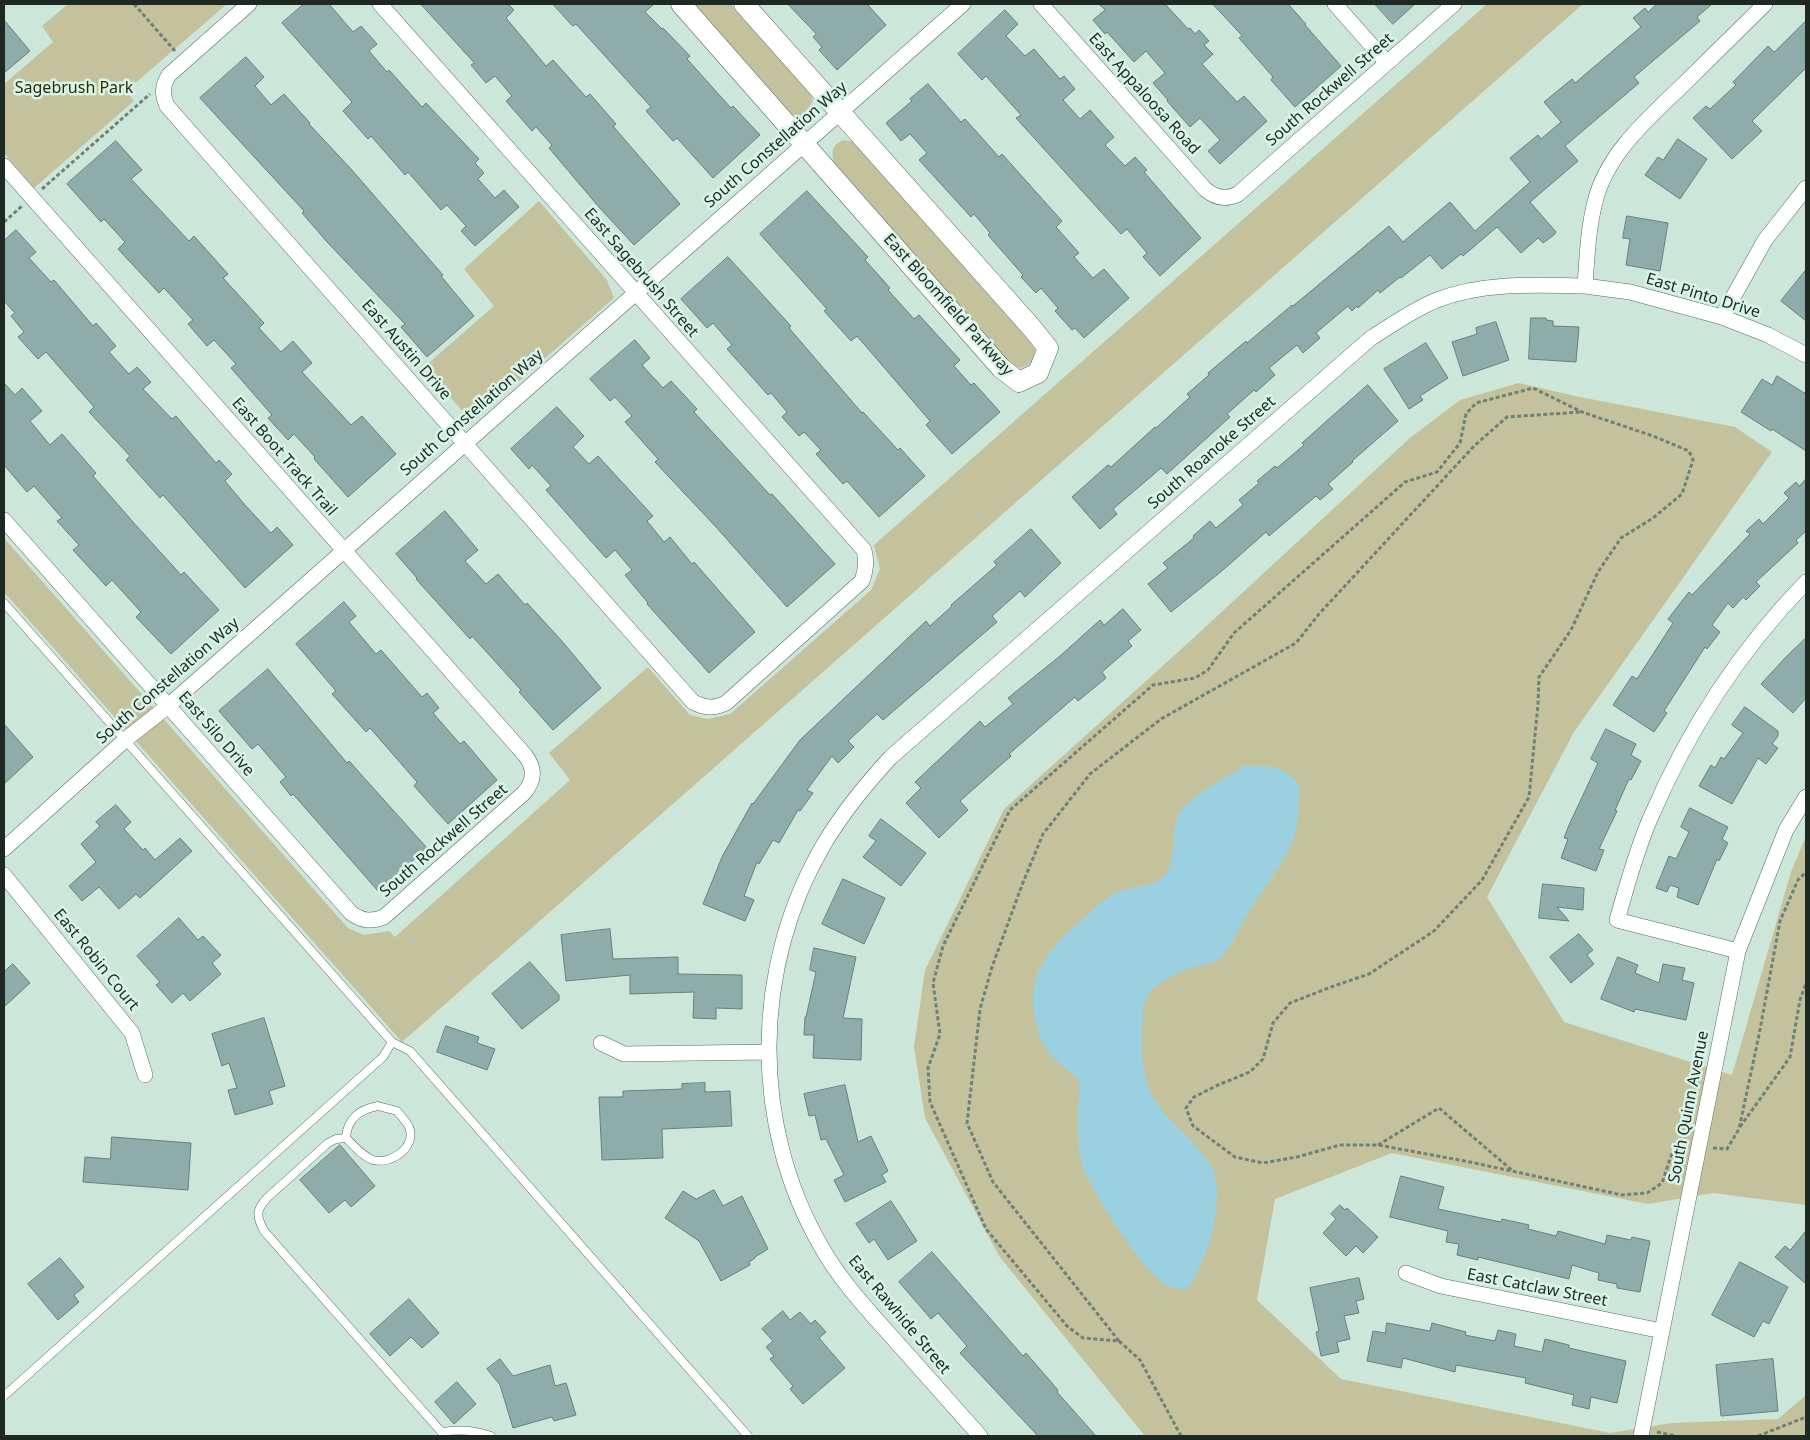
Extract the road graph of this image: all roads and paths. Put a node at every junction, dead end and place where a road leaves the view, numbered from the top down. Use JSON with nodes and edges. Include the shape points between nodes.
{"nodes":[{"id":1,"x":134,"y":4,"type":"edge"},
{"id":2,"x":248,"y":4,"type":"edge"},
{"id":3,"x":380,"y":4,"type":"edge"},
{"id":4,"x":681,"y":4,"type":"edge"},
{"id":5,"x":744,"y":4,"type":"edge"},
{"id":6,"x":963,"y":4,"type":"edge"},
{"id":7,"x":1041,"y":4,"type":"edge"},
{"id":8,"x":1335,"y":4,"type":"edge"},
{"id":9,"x":1454,"y":4,"type":"edge"},
{"id":10,"x":1765,"y":4,"type":"edge"},
{"id":11,"x":184,"y":61,"type":"junction"},
{"id":12,"x":1387,"y":63,"type":"junction"},
{"id":13,"x":164,"y":86,"type":"junction"},
{"id":14,"x":841,"y":111,"type":"junction"},
{"id":15,"x":804,"y":144,"type":"junction"},
{"id":16,"x":4,"y":166,"type":"edge"},
{"id":17,"x":1806,"y":188,"type":"edge"},
{"id":18,"x":32,"y":197,"type":"junction"},
{"id":19,"x":1227,"y":198,"type":"joint"},
{"id":20,"x":4,"y":222,"type":"edge"},
{"id":21,"x":1585,"y":286,"type":"junction"},
{"id":22,"x":635,"y":292,"type":"junction"},
{"id":23,"x":1722,"y":317,"type":"junction"},
{"id":24,"x":1806,"y":355,"type":"edge"},
{"id":25,"x":1582,"y":412,"type":"junction"},
{"id":26,"x":464,"y":443,"type":"junction"},
{"id":27,"x":4,"y":520,"type":"edge"},
{"id":28,"x":343,"y":550,"type":"junction"},
{"id":29,"x":1806,"y":582,"type":"edge"},
{"id":30,"x":4,"y":604,"type":"edge"},
{"id":31,"x":168,"y":706,"type":"junction"},
{"id":32,"x":716,"y":708,"type":"joint"},
{"id":33,"x":125,"y":740,"type":"junction"},
{"id":34,"x":533,"y":774,"type":"joint"},
{"id":35,"x":1806,"y":797,"type":"edge"},
{"id":36,"x":4,"y":849,"type":"edge"},
{"id":37,"x":1806,"y":872,"type":"edge"},
{"id":38,"x":4,"y":876,"type":"edge"},
{"id":39,"x":367,"y":921,"type":"joint"},
{"id":40,"x":1738,"y":952,"type":"junction"},
{"id":41,"x":1806,"y":983,"type":"edge"},
{"id":42,"x":392,"y":1042,"type":"junction"},
{"id":43,"x":601,"y":1044,"type":"dead end"},
{"id":44,"x":769,"y":1052,"type":"junction"},
{"id":45,"x":145,"y":1075,"type":"dead end"},
{"id":46,"x":1739,"y":1130,"type":"junction"},
{"id":47,"x":346,"y":1138,"type":"junction"},
{"id":48,"x":1378,"y":1145,"type":"junction"},
{"id":49,"x":1699,"y":1147,"type":"junction"},
{"id":50,"x":1515,"y":1172,"type":"junction"},
{"id":51,"x":1406,"y":1273,"type":"dead end"},
{"id":52,"x":1662,"y":1331,"type":"junction"},
{"id":53,"x":1119,"y":1340,"type":"junction"},
{"id":54,"x":4,"y":1396,"type":"edge"},
{"id":55,"x":1806,"y":1417,"type":"edge"},
{"id":56,"x":443,"y":1434,"type":"edge"},
{"id":57,"x":491,"y":1436,"type":"edge"},
{"id":58,"x":748,"y":1436,"type":"edge"},
{"id":59,"x":980,"y":1436,"type":"edge"},
{"id":60,"x":1181,"y":1436,"type":"edge"},
{"id":61,"x":1640,"y":1436,"type":"edge"},
{"id":62,"x":1758,"y":1436,"type":"edge"}],
"edges":[{"from":1,"to":11,"type":"path"},
{"from":2,"to":11,"type":"street"},
{"from":3,"to":22,"type":"street","name":"East Sagebrush Street"},
{"from":4,"to":15,"type":"street","name":"East Bloomfield Parkway"},
{"from":5,"to":14,"type":"street","name":"East Bloomfield Parkway"},
{"from":6,"to":14,"type":"street","name":"South Constellation Way"},
{"from":7,"to":19,"type":"street","name":"East Appaloosa Road","via":[[1205,189]]},
{"from":8,"to":12,"type":"street"},
{"from":9,"to":12,"type":"street","name":"South Rockwell Street"},
{"from":10,"to":21,"type":"street","via":[[1638,129],[1617,156],[1604,177],[1595,202]]},
{"from":11,"to":13,"type":"street","via":[[169,75]]},
{"from":12,"to":19,"type":"street","name":"South Rockwell Street","via":[[1238,194]]},
{"from":13,"to":18,"type":"path"},
{"from":13,"to":26,"type":"street","name":"East Austin Drive","via":[[167,106]]},
{"from":14,"to":15,"type":"street","name":"South Constellation Way"},
{"from":14,"to":15,"type":"street","name":"East Bloomfield Parkway","via":[[1048,348],[1038,373],[1019,382],[1001,368]]},
{"from":15,"to":22,"type":"street","name":"South Constellation Way"},
{"from":16,"to":18,"type":"street","name":"East Boot Track Trail"},
{"from":17,"to":23,"type":"street","via":[[1764,240]]},
{"from":18,"to":20,"type":"path"},
{"from":18,"to":28,"type":"street","name":"East Boot Track Trail"},
{"from":21,"to":23,"type":"street","name":"East Pinto Drive","via":[[1630,292]]},
{"from":21,"to":44,"type":"street","name":"South Roanoke Street","via":[[1521,285],[1470,291],[1437,300],[1371,338],[891,758],[868,782],[823,845],[786,928],[773,987]]},
{"from":22,"to":26,"type":"street","name":"South Constellation Way"},
{"from":22,"to":32,"type":"street","name":"East Sagebrush Street","via":[[864,550],[866,558],[862,581],[726,703]]},
{"from":23,"to":24,"type":"street","name":"East Pinto Drive","via":[[1768,335]]},
{"from":25,"to":48,"type":"path","via":[[1689,451],[1693,460],[1682,494],[1653,518],[1620,538],[1598,572],[1571,630],[1539,677],[1529,797],[1487,872],[1434,932],[1369,974],[1290,1003],[1273,1022],[1263,1059],[1250,1072],[1194,1097],[1186,1108],[1193,1126],[1235,1157],[1263,1163],[1340,1145]]},
{"from":25,"to":53,"type":"path","via":[[1507,417],[1474,446],[1296,643],[1161,719],[1090,774],[1043,834],[992,967],[980,1010],[967,1123],[993,1182]]},
{"from":25,"to":53,"type":"path","via":[[1533,388],[1476,402],[1466,414],[1460,443],[1437,472],[1405,482],[1234,633],[1208,670],[1195,678],[1153,685],[1010,810],[993,842],[943,946],[933,983],[940,1034],[928,1068],[930,1102],[986,1229],[1067,1326],[1083,1338]]},
{"from":26,"to":28,"type":"street","name":"South Constellation Way"},
{"from":26,"to":32,"type":"street","name":"East Austin Drive","via":[[692,702]]},
{"from":27,"to":31,"type":"street","name":"East Silo Drive"},
{"from":28,"to":31,"type":"street","name":"South Constellation Way"},
{"from":28,"to":34,"type":"street","name":"East Boot Track Trail","via":[[525,755]]},
{"from":29,"to":40,"type":"street","via":[[1764,628],[1691,736],[1650,819],[1617,920]]},
{"from":30,"to":33,"type":"lane"},
{"from":31,"to":33,"type":"street","name":"South Constellation Way"},
{"from":31,"to":39,"type":"street","name":"East Silo Drive","via":[[351,913]]},
{"from":33,"to":36,"type":"street","name":"South Constellation Way"},
{"from":33,"to":42,"type":"lane"},
{"from":34,"to":39,"type":"street","name":"South Rockwell Street","via":[[530,787],[524,794],[384,917]]},
{"from":35,"to":40,"type":"street","name":"South Quinn Avenue","via":[[1786,830]]},
{"from":37,"to":46,"type":"path","via":[[1798,880],[1780,921]]},
{"from":38,"to":45,"type":"street","name":"East Robin Court","via":[[132,1033]]},
{"from":40,"to":49,"type":"street","name":"South Quinn Avenue"},
{"from":41,"to":46,"type":"path","via":[[1790,1057]]},
{"from":42,"to":54,"type":"lane","via":[[383,1057]]},
{"from":42,"to":58,"type":"lane","via":[[410,1051]]},
{"from":43,"to":44,"type":"street","via":[[624,1054]]},
{"from":44,"to":59,"type":"street","name":"East Rawhide Street","via":[[771,1102],[784,1157],[801,1206],[822,1248],[859,1300]]},
{"from":46,"to":49,"type":"path","via":[[1727,1150]]},
{"from":47,"to":47,"type":"lane","via":[[357,1150],[383,1161],[404,1151],[410,1137],[409,1128],[397,1111],[378,1106],[358,1113],[347,1129]]},
{"from":47,"to":56,"type":"lane","via":[[328,1143],[268,1198],[260,1206],[259,1222]]},
{"from":48,"to":50,"type":"path"},
{"from":48,"to":50,"type":"path","via":[[1439,1108]]},
{"from":49,"to":50,"type":"path","via":[[1682,1145],[1672,1153],[1662,1183],[1647,1192],[1622,1195]]},
{"from":49,"to":52,"type":"street","name":"South Quinn Avenue"},
{"from":51,"to":52,"type":"street","name":"East Catclaw Street","via":[[1440,1286]]},
{"from":52,"to":61,"type":"street","name":"South Quinn Avenue"},
{"from":53,"to":60,"type":"path","via":[[1140,1360]]},
{"from":55,"to":62,"type":"path"},
{"from":56,"to":57,"type":"lane","via":[[464,1430]]}]}
